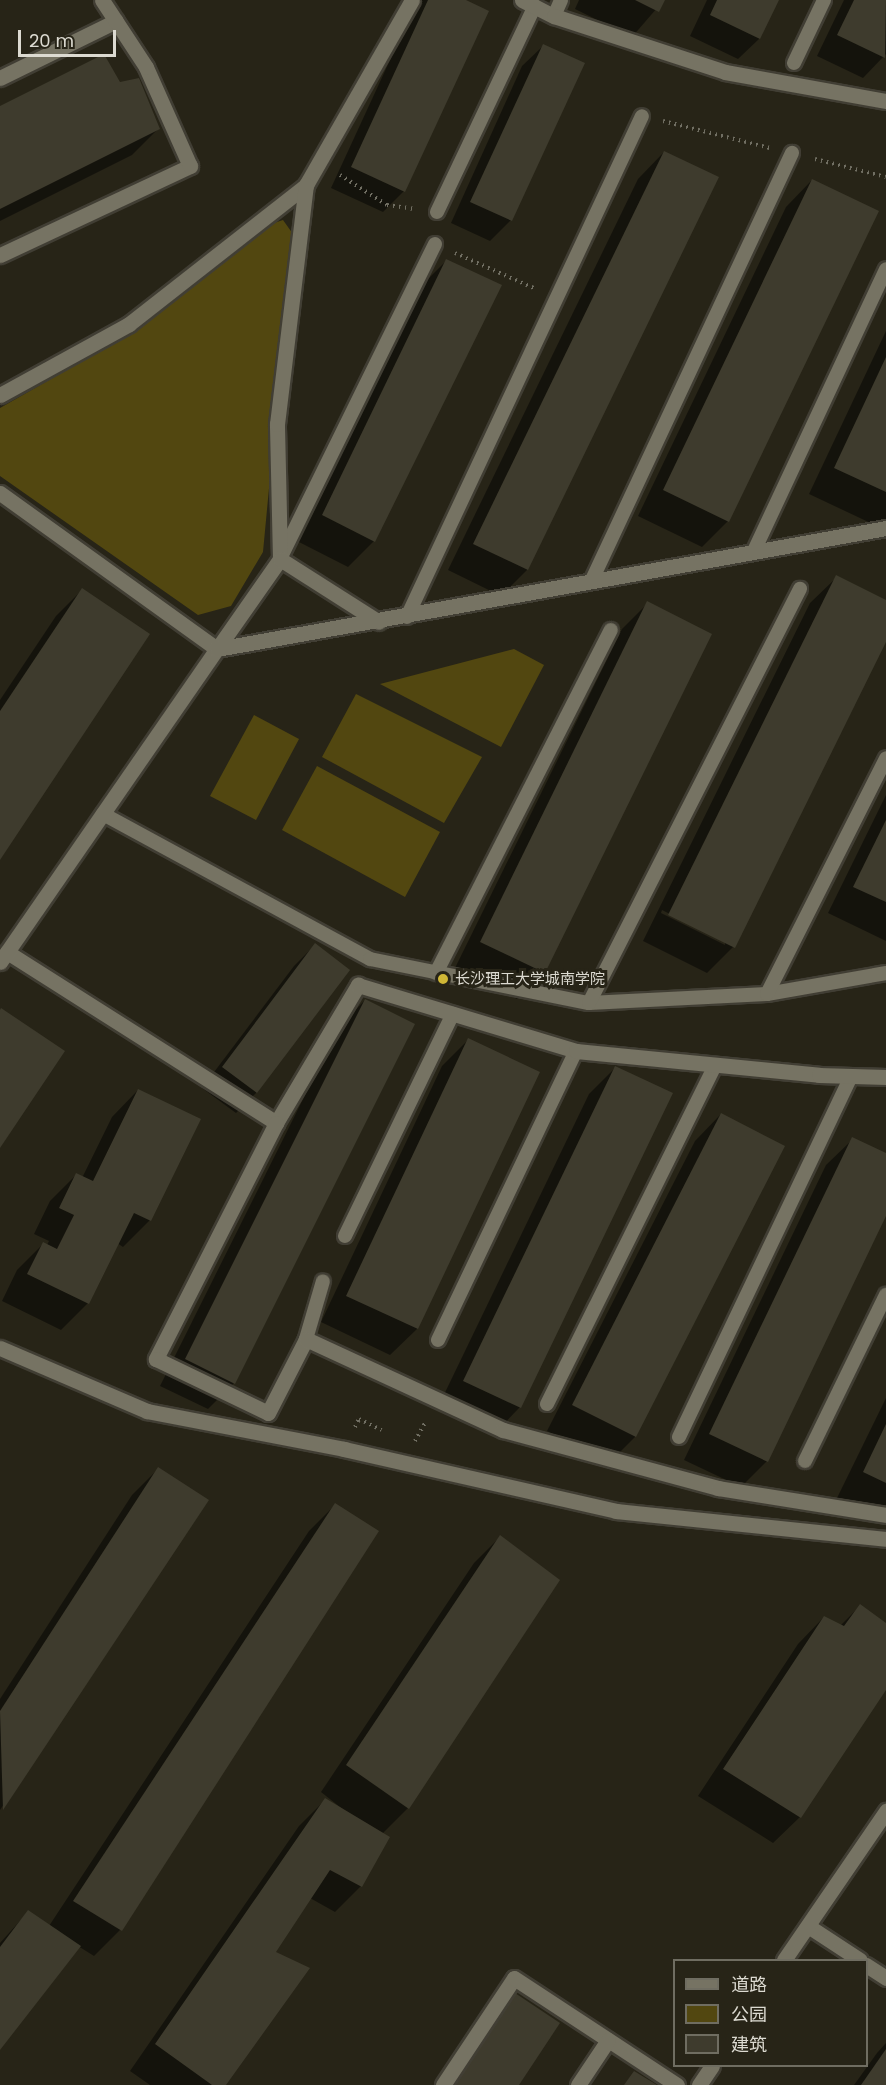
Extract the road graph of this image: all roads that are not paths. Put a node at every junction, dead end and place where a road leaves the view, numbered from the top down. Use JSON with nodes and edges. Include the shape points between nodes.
{"nodes":[{"id":1,"x":102,"y":0,"type":"edge"},
{"id":2,"x":412,"y":0,"type":"edge"},
{"id":3,"x":561,"y":0,"type":"edge"},
{"id":4,"x":824,"y":0,"type":"edge"},
{"id":5,"x":528,"y":3,"type":"edge"},
{"id":6,"x":554,"y":16,"type":"junction"},
{"id":7,"x":116,"y":21,"type":"junction"},
{"id":8,"x":794,"y":63,"type":"dead end"},
{"id":9,"x":0,"y":78,"type":"edge"},
{"id":10,"x":886,"y":101,"type":"edge"},
{"id":11,"x":642,"y":116,"type":"road end"},
{"id":12,"x":792,"y":153,"type":"road end"},
{"id":13,"x":306,"y":185,"type":"junction"},
{"id":14,"x":437,"y":212,"type":"road end"},
{"id":15,"x":435,"y":244,"type":"road end"},
{"id":16,"x":0,"y":255,"type":"edge"},
{"id":17,"x":886,"y":269,"type":"edge"},
{"id":18,"x":0,"y":395,"type":"edge"},
{"id":19,"x":0,"y":493,"type":"edge"},
{"id":20,"x":886,"y":528,"type":"edge"},
{"id":21,"x":754,"y":551,"type":"junction"},
{"id":22,"x":280,"y":559,"type":"junction"},
{"id":23,"x":591,"y":582,"type":"junction"},
{"id":24,"x":800,"y":589,"type":"dead end"},
{"id":25,"x":407,"y":617,"type":"junction"},
{"id":26,"x":379,"y":622,"type":"junction"},
{"id":27,"x":611,"y":630,"type":"dead end"},
{"id":28,"x":217,"y":650,"type":"junction"},
{"id":29,"x":886,"y":758,"type":"edge"},
{"id":30,"x":103,"y":814,"type":"junction"},
{"id":31,"x":4,"y":957,"type":"edge"},
{"id":32,"x":436,"y":973,"type":"junction"},
{"id":33,"x":886,"y":973,"type":"edge"},
{"id":34,"x":767,"y":994,"type":"junction"},
{"id":35,"x":589,"y":1003,"type":"junction"},
{"id":36,"x":453,"y":1014,"type":"junction"},
{"id":37,"x":576,"y":1051,"type":"junction"},
{"id":38,"x":715,"y":1065,"type":"junction"},
{"id":39,"x":852,"y":1076,"type":"junction"},
{"id":40,"x":886,"y":1077,"type":"edge"},
{"id":41,"x":276,"y":1123,"type":"junction"},
{"id":42,"x":345,"y":1236,"type":"dead end"},
{"id":43,"x":323,"y":1281,"type":"dead end"},
{"id":44,"x":886,"y":1295,"type":"edge"},
{"id":45,"x":306,"y":1339,"type":"junction"},
{"id":46,"x":438,"y":1340,"type":"dead end"},
{"id":47,"x":0,"y":1348,"type":"edge"},
{"id":48,"x":547,"y":1404,"type":"dead end"},
{"id":49,"x":679,"y":1437,"type":"dead end"},
{"id":50,"x":805,"y":1461,"type":"dead end"},
{"id":51,"x":886,"y":1515,"type":"edge"},
{"id":52,"x":886,"y":1539,"type":"edge"},
{"id":53,"x":886,"y":1811,"type":"edge"},
{"id":54,"x":808,"y":1926,"type":"junction"},
{"id":55,"x":785,"y":1959,"type":"edge"},
{"id":56,"x":858,"y":1959,"type":"edge"},
{"id":57,"x":868,"y":1966,"type":"edge"},
{"id":58,"x":886,"y":1978,"type":"edge"},
{"id":59,"x":608,"y":2040,"type":"junction"},
{"id":60,"x":711,"y":2067,"type":"edge"},
{"id":61,"x":443,"y":2085,"type":"edge"},
{"id":62,"x":578,"y":2085,"type":"edge"},
{"id":63,"x":677,"y":2085,"type":"edge"},
{"id":64,"x":699,"y":2085,"type":"edge"}],
"edges":[{"from":1,"to":7,"type":"street"},
{"from":2,"to":13,"type":"street"},
{"from":3,"to":6,"type":"lane"},
{"from":4,"to":8,"type":"lane"},
{"from":5,"to":6,"type":"street"},
{"from":5,"to":14,"type":"lane"},
{"from":6,"to":10,"type":"street","via":[[725,72]]},
{"from":7,"to":9,"type":"street"},
{"from":7,"to":16,"type":"street","via":[[146,67],[190,166]]},
{"from":11,"to":25,"type":"lane"},
{"from":12,"to":23,"type":"lane"},
{"from":13,"to":18,"type":"street","via":[[129,324]]},
{"from":13,"to":22,"type":"street","via":[[277,424]]},
{"from":15,"to":22,"type":"lane"},
{"from":17,"to":21,"type":"lane"},
{"from":19,"to":28,"type":"street"},
{"from":20,"to":21,"type":"street"},
{"from":21,"to":23,"type":"street"},
{"from":22,"to":26,"type":"street"},
{"from":22,"to":28,"type":"street"},
{"from":23,"to":25,"type":"street"},
{"from":24,"to":35,"type":"lane"},
{"from":25,"to":26,"type":"street"},
{"from":26,"to":28,"type":"street"},
{"from":27,"to":32,"type":"lane"},
{"from":28,"to":30,"type":"street"},
{"from":29,"to":34,"type":"lane"},
{"from":30,"to":31,"type":"street"},
{"from":30,"to":32,"type":"lane","via":[[370,959]]},
{"from":31,"to":41,"type":"street"},
{"from":32,"to":35,"type":"lane"},
{"from":33,"to":34,"type":"lane"},
{"from":34,"to":35,"type":"lane"},
{"from":36,"to":37,"type":"street"},
{"from":36,"to":41,"type":"street","via":[[358,985]]},
{"from":36,"to":42,"type":"lane"},
{"from":37,"to":38,"type":"street"},
{"from":37,"to":46,"type":"lane"},
{"from":38,"to":39,"type":"street"},
{"from":38,"to":48,"type":"lane"},
{"from":39,"to":40,"type":"street"},
{"from":39,"to":49,"type":"lane"},
{"from":41,"to":45,"type":"street","via":[[156,1359],[268,1413]]},
{"from":43,"to":45,"type":"lane"},
{"from":44,"to":50,"type":"lane"},
{"from":45,"to":51,"type":"street","via":[[503,1430],[718,1488]]},
{"from":47,"to":52,"type":"street","via":[[147,1411],[344,1449],[616,1511]]},
{"from":53,"to":54,"type":"street"},
{"from":54,"to":55,"type":"street"},
{"from":54,"to":56,"type":"street"},
{"from":57,"to":58,"type":"street"},
{"from":59,"to":61,"type":"street","via":[[514,1978]]},
{"from":59,"to":62,"type":"street"},
{"from":59,"to":63,"type":"street"},
{"from":60,"to":64,"type":"street"}]}
